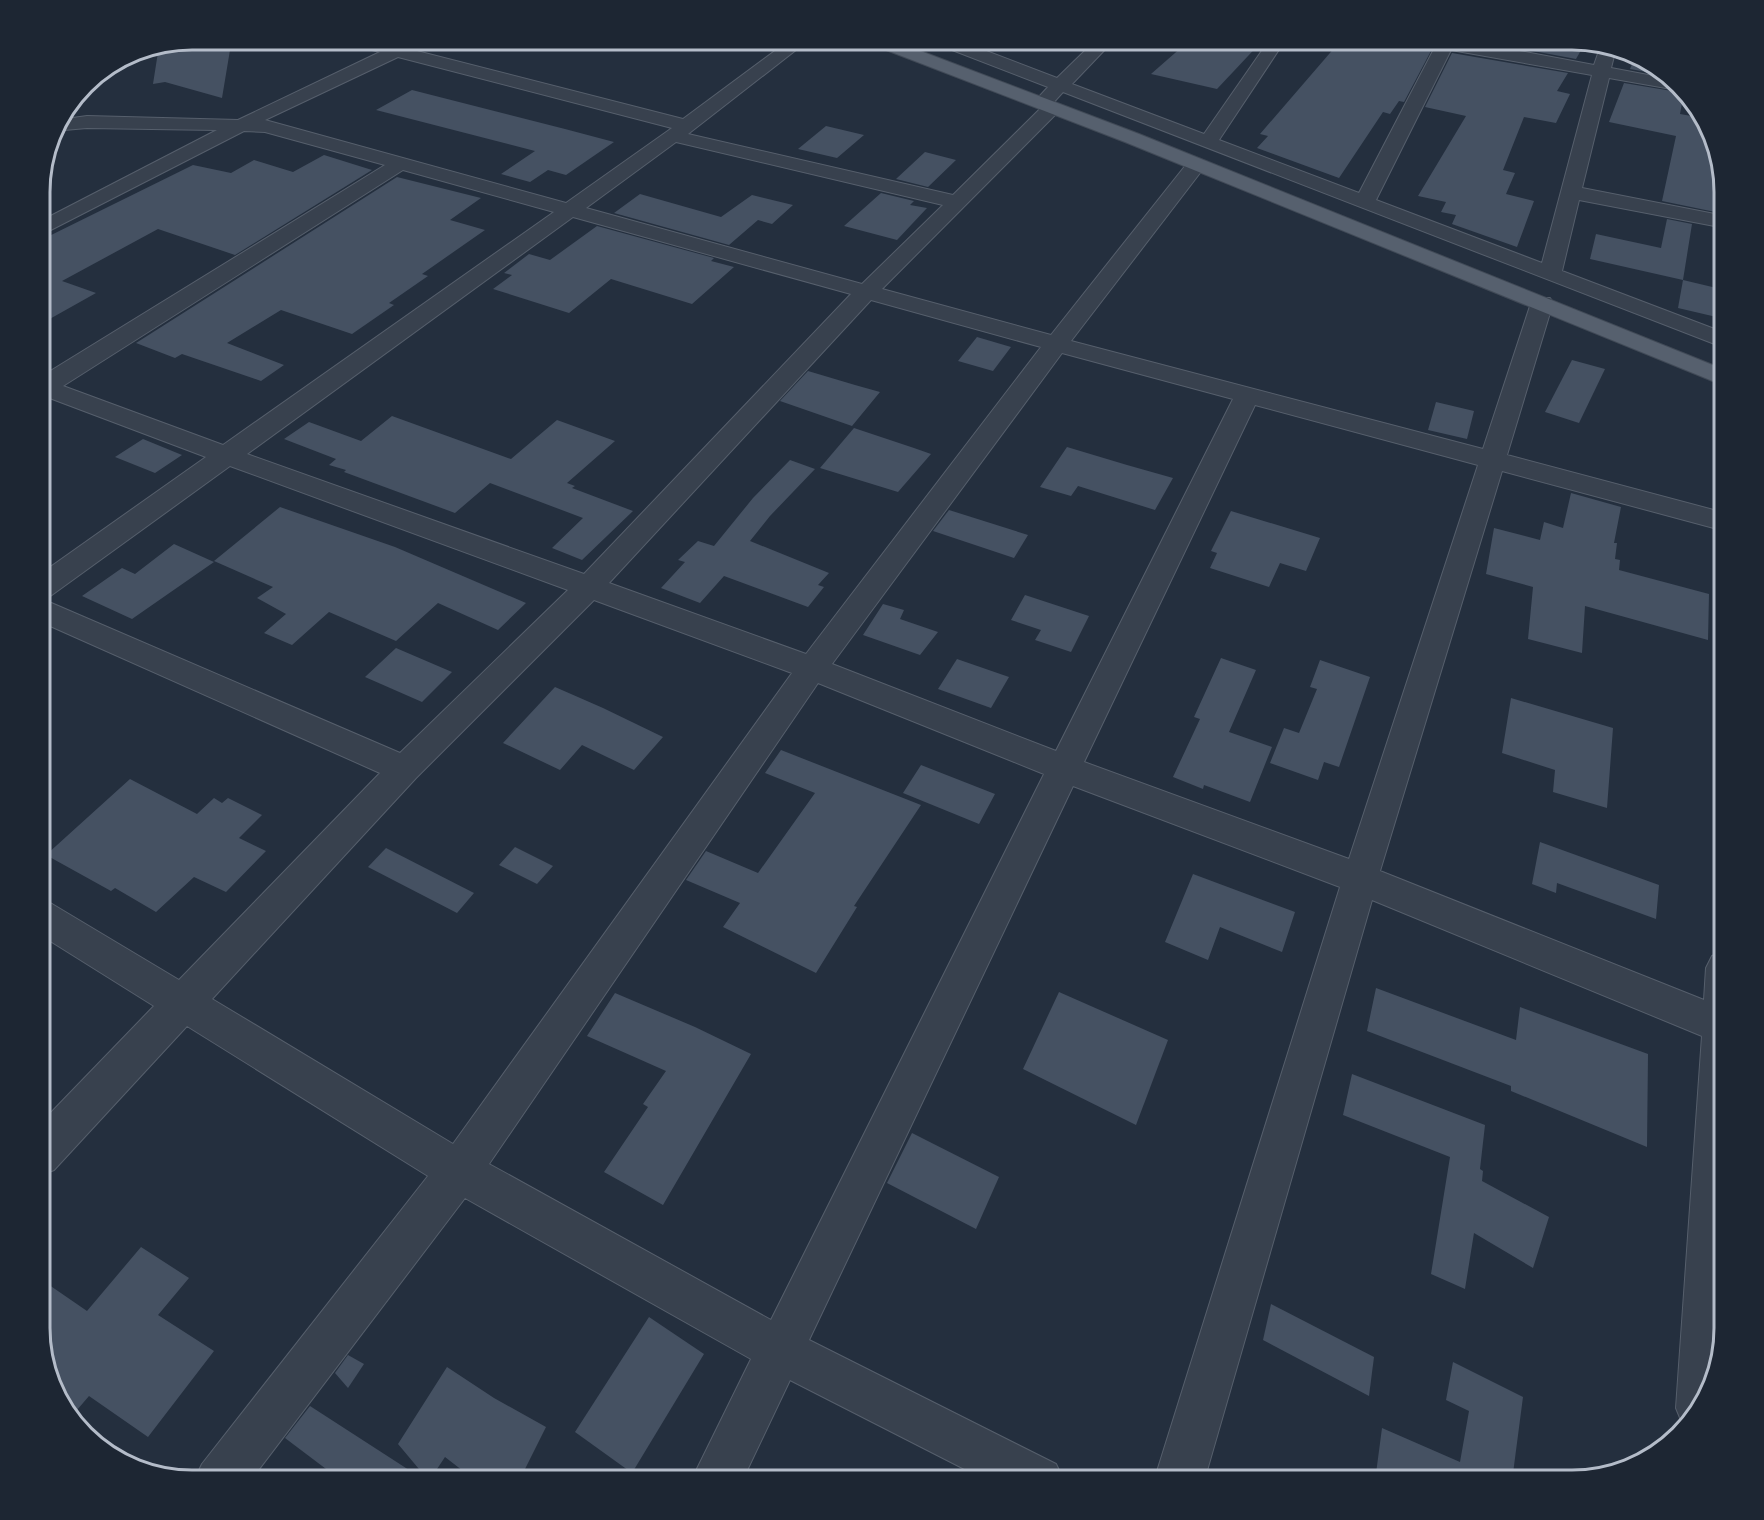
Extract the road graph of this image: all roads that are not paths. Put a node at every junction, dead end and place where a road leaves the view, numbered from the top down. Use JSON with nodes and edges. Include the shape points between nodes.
{"nodes":[{"id":1,"x":387,"y":50,"type":"edge"},
{"id":2,"x":787,"y":50,"type":"edge"},
{"id":3,"x":902,"y":50,"type":"edge"},
{"id":4,"x":940,"y":50,"type":"edge"},
{"id":5,"x":967,"y":50,"type":"edge"},
{"id":6,"x":1097,"y":50,"type":"edge"},
{"id":7,"x":1271,"y":50,"type":"edge"},
{"id":8,"x":1443,"y":50,"type":"edge"},
{"id":9,"x":1488,"y":50,"type":"edge"},
{"id":10,"x":394,"y":52,"type":"junction"},
{"id":11,"x":1606,"y":54,"type":"edge"},
{"id":12,"x":928,"y":60,"type":"junction"},
{"id":13,"x":1602,"y":72,"type":"junction"},
{"id":14,"x":1664,"y":83,"type":"edge"},
{"id":15,"x":1051,"y":99,"type":"junction"},
{"id":16,"x":67,"y":124,"type":"edge"},
{"id":17,"x":241,"y":125,"type":"junction"},
{"id":18,"x":680,"y":131,"type":"junction"},
{"id":19,"x":1202,"y":154,"type":"junction"},
{"id":20,"x":401,"y":163,"type":"junction"},
{"id":21,"x":1305,"y":180,"type":"junction"},
{"id":22,"x":1253,"y":188,"type":"junction"},
{"id":23,"x":1571,"y":192,"type":"junction"},
{"id":24,"x":957,"y":202,"type":"junction"},
{"id":25,"x":1365,"y":202,"type":"junction"},
{"id":26,"x":570,"y":208,"type":"junction"},
{"id":27,"x":1714,"y":220,"type":"edge"},
{"id":28,"x":50,"y":224,"type":"edge"},
{"id":29,"x":1546,"y":288,"type":"junction"},
{"id":30,"x":868,"y":290,"type":"junction"},
{"id":31,"x":1714,"y":338,"type":"edge"},
{"id":32,"x":1056,"y":344,"type":"junction"},
{"id":33,"x":1714,"y":373,"type":"edge"},
{"id":34,"x":50,"y":381,"type":"edge"},
{"id":35,"x":50,"y":389,"type":"edge"},
{"id":36,"x":1247,"y":395,"type":"junction"},
{"id":37,"x":228,"y":456,"type":"junction"},
{"id":38,"x":1494,"y":460,"type":"junction"},
{"id":39,"x":1714,"y":519,"type":"edge"},
{"id":40,"x":50,"y":582,"type":"edge"},
{"id":41,"x":588,"y":588,"type":"junction"},
{"id":42,"x":50,"y":614,"type":"edge"},
{"id":43,"x":812,"y":668,"type":"junction"},
{"id":44,"x":404,"y":769,"type":"junction"},
{"id":45,"x":1066,"y":769,"type":"junction"},
{"id":46,"x":1360,"y":879,"type":"junction"},
{"id":47,"x":50,"y":922,"type":"edge"},
{"id":48,"x":184,"y":1003,"type":"junction"},
{"id":49,"x":1714,"y":1022,"type":"edge"},
{"id":50,"x":50,"y":1143,"type":"edge"},
{"id":51,"x":459,"y":1172,"type":"junction"},
{"id":52,"x":1714,"y":1175,"type":"edge"},
{"id":53,"x":780,"y":1350,"type":"junction"},
{"id":54,"x":1701,"y":1388,"type":"edge"},
{"id":55,"x":228,"y":1470,"type":"edge"},
{"id":56,"x":721,"y":1470,"type":"edge"},
{"id":57,"x":1017,"y":1470,"type":"edge"},
{"id":58,"x":1182,"y":1470,"type":"edge"}],
"edges":[{"from":1,"to":10,"type":"street"},
{"from":2,"to":18,"type":"street"},
{"from":3,"to":12,"type":"main road"},
{"from":4,"to":12,"type":"street"},
{"from":5,"to":15,"type":"street"},
{"from":6,"to":15,"type":"street"},
{"from":7,"to":19,"type":"street"},
{"from":8,"to":25,"type":"street"},
{"from":9,"to":13,"type":"street"},
{"from":10,"to":17,"type":"street"},
{"from":10,"to":18,"type":"street"},
{"from":11,"to":13,"type":"street"},
{"from":12,"to":15,"type":"main road"},
{"from":13,"to":14,"type":"street"},
{"from":13,"to":23,"type":"street"},
{"from":15,"to":19,"type":"main road"},
{"from":15,"to":24,"type":"street"},
{"from":16,"to":17,"type":"street"},
{"from":17,"to":20,"type":"street","via":[[266,126]]},
{"from":17,"to":28,"type":"street"},
{"from":18,"to":24,"type":"street"},
{"from":18,"to":26,"type":"street"},
{"from":19,"to":21,"type":"street"},
{"from":19,"to":22,"type":"main road"},
{"from":19,"to":32,"type":"street"},
{"from":20,"to":26,"type":"street"},
{"from":20,"to":34,"type":"street"},
{"from":21,"to":22,"type":"street"},
{"from":21,"to":25,"type":"street"},
{"from":22,"to":29,"type":"main road"},
{"from":23,"to":27,"type":"street"},
{"from":23,"to":29,"type":"street"},
{"from":24,"to":30,"type":"street"},
{"from":25,"to":29,"type":"street"},
{"from":26,"to":30,"type":"street"},
{"from":26,"to":37,"type":"street"},
{"from":29,"to":31,"type":"street"},
{"from":29,"to":33,"type":"main road"},
{"from":29,"to":38,"type":"street"},
{"from":30,"to":32,"type":"street"},
{"from":30,"to":41,"type":"street"},
{"from":32,"to":36,"type":"street"},
{"from":32,"to":43,"type":"street"},
{"from":35,"to":37,"type":"street"},
{"from":36,"to":38,"type":"street"},
{"from":36,"to":45,"type":"street"},
{"from":37,"to":40,"type":"street"},
{"from":37,"to":41,"type":"street"},
{"from":38,"to":39,"type":"street"},
{"from":38,"to":46,"type":"street"},
{"from":41,"to":43,"type":"street"},
{"from":41,"to":44,"type":"street"},
{"from":42,"to":44,"type":"street"},
{"from":43,"to":45,"type":"street"},
{"from":43,"to":51,"type":"street"},
{"from":44,"to":48,"type":"street"},
{"from":45,"to":46,"type":"street"},
{"from":45,"to":53,"type":"street"},
{"from":46,"to":49,"type":"street"},
{"from":46,"to":58,"type":"street"},
{"from":47,"to":48,"type":"street"},
{"from":48,"to":50,"type":"street"},
{"from":48,"to":51,"type":"street"},
{"from":51,"to":53,"type":"street"},
{"from":51,"to":55,"type":"street"},
{"from":52,"to":54,"type":"street"},
{"from":53,"to":56,"type":"street"},
{"from":53,"to":57,"type":"street"}]}
